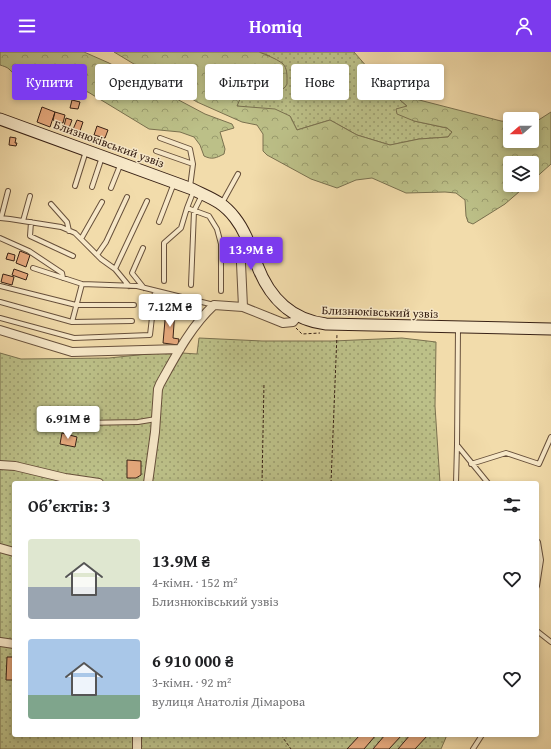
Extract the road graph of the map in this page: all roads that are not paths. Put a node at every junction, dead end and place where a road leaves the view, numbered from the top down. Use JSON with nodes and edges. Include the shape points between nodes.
{"nodes":[{"id":1,"x":0,"y":118,"type":"edge"},
{"id":2,"x":160,"y":138,"type":"dead end"},
{"id":3,"x":86,"y":150,"type":"junction"},
{"id":4,"x":156,"y":151,"type":"dead end"},
{"id":5,"x":102,"y":156,"type":"junction"},
{"id":6,"x":121,"y":163,"type":"junction"},
{"id":7,"x":194,"y":164,"type":"junction"},
{"id":8,"x":238,"y":174,"type":"dead end"},
{"id":9,"x":174,"y":182,"type":"junction"},
{"id":10,"x":75,"y":186,"type":"dead end"},
{"id":11,"x":92,"y":187,"type":"dead end"},
{"id":12,"x":111,"y":188,"type":"dead end"},
{"id":13,"x":195,"y":190,"type":"junction"},
{"id":14,"x":8,"y":191,"type":"dead end"},
{"id":15,"x":30,"y":196,"type":"dead end"},
{"id":16,"x":127,"y":197,"type":"dead end"},
{"id":17,"x":147,"y":201,"type":"dead end"},
{"id":18,"x":102,"y":202,"type":"dead end"},
{"id":19,"x":222,"y":203,"type":"junction"},
{"id":20,"x":52,"y":204,"type":"dead end"},
{"id":21,"x":187,"y":208,"type":"junction"},
{"id":22,"x":194,"y":211,"type":"junction"},
{"id":23,"x":0,"y":218,"type":"edge"},
{"id":24,"x":23,"y":221,"type":"junction"},
{"id":25,"x":31,"y":222,"type":"junction"},
{"id":26,"x":159,"y":222,"type":"dead end"},
{"id":27,"x":69,"y":230,"type":"junction"},
{"id":28,"x":245,"y":234,"type":"junction"},
{"id":29,"x":0,"y":238,"type":"edge"},
{"id":30,"x":81,"y":240,"type":"junction"},
{"id":31,"x":143,"y":248,"type":"dead end"},
{"id":32,"x":96,"y":255,"type":"junction"},
{"id":33,"x":74,"y":256,"type":"dead end"},
{"id":34,"x":33,"y":268,"type":"dead end"},
{"id":35,"x":115,"y":269,"type":"junction"},
{"id":36,"x":63,"y":278,"type":"junction"},
{"id":37,"x":164,"y":281,"type":"dead end"},
{"id":38,"x":82,"y":284,"type":"junction"},
{"id":39,"x":191,"y":284,"type":"dead end"},
{"id":40,"x":0,"y":286,"type":"edge"},
{"id":41,"x":129,"y":286,"type":"junction"},
{"id":42,"x":144,"y":288,"type":"junction"},
{"id":43,"x":155,"y":290,"type":"junction"},
{"id":44,"x":221,"y":291,"type":"dead end"},
{"id":45,"x":0,"y":302,"type":"edge"},
{"id":46,"x":76,"y":305,"type":"junction"},
{"id":47,"x":214,"y":305,"type":"junction"},
{"id":48,"x":134,"y":306,"type":"dead end"},
{"id":49,"x":243,"y":306,"type":"junction"},
{"id":50,"x":0,"y":318,"type":"edge"},
{"id":51,"x":132,"y":321,"type":"dead end"},
{"id":52,"x":296,"y":321,"type":"junction"},
{"id":53,"x":72,"y":322,"type":"junction"},
{"id":54,"x":458,"y":327,"type":"junction"},
{"id":55,"x":551,"y":329,"type":"edge"},
{"id":56,"x":0,"y":330,"type":"edge"},
{"id":57,"x":180,"y":349,"type":"junction"},
{"id":58,"x":64,"y":419,"type":"dead end"},
{"id":59,"x":156,"y":419,"type":"junction"},
{"id":60,"x":551,"y":437,"type":"edge"},
{"id":61,"x":457,"y":445,"type":"junction"},
{"id":62,"x":471,"y":464,"type":"junction"},
{"id":63,"x":0,"y":465,"type":"edge"},
{"id":64,"x":85,"y":481,"type":"edge"},
{"id":65,"x":148,"y":481,"type":"edge"},
{"id":66,"x":456,"y":481,"type":"edge"},
{"id":67,"x":486,"y":481,"type":"edge"},
{"id":68,"x":0,"y":548,"type":"edge"},
{"id":69,"x":539,"y":550,"type":"edge"},
{"id":70,"x":12,"y":551,"type":"edge"},
{"id":71,"x":539,"y":573,"type":"edge"},
{"id":72,"x":539,"y":633,"type":"edge"},
{"id":73,"x":0,"y":642,"type":"edge"},
{"id":74,"x":551,"y":642,"type":"edge"},
{"id":75,"x":12,"y":644,"type":"edge"},
{"id":76,"x":137,"y":737,"type":"edge"},
{"id":77,"x":481,"y":737,"type":"edge"},
{"id":78,"x":137,"y":749,"type":"edge"},
{"id":79,"x":472,"y":749,"type":"edge"}],
"edges":[{"from":1,"to":3,"type":"street","name":"Близнюківський узвіз"},
{"from":2,"to":7,"type":"lane","via":[[190,149]]},
{"from":3,"to":5,"type":"street","name":"Близнюківський узвіз"},
{"from":3,"to":10,"type":"lane"},
{"from":4,"to":7,"type":"lane"},
{"from":5,"to":6,"type":"street","name":"Близнюківський узвіз"},
{"from":5,"to":11,"type":"lane"},
{"from":6,"to":9,"type":"street","name":"Близнюківський узвіз"},
{"from":6,"to":12,"type":"lane"},
{"from":7,"to":13,"type":"lane"},
{"from":8,"to":19,"type":"lane"},
{"from":9,"to":13,"type":"street","name":"Близнюківський узвіз"},
{"from":9,"to":26,"type":"lane"},
{"from":13,"to":19,"type":"street","name":"Близнюківський узвіз"},
{"from":13,"to":21,"type":"lane"},
{"from":13,"to":22,"type":"lane"},
{"from":14,"to":23,"type":"lane"},
{"from":15,"to":24,"type":"lane"},
{"from":16,"to":32,"type":"lane","via":[[106,242]]},
{"from":17,"to":35,"type":"lane"},
{"from":18,"to":30,"type":"lane"},
{"from":19,"to":28,"type":"street","name":"Близнюківський узвіз","via":[[236,218]]},
{"from":20,"to":27,"type":"lane","via":[[67,222]]},
{"from":21,"to":22,"type":"lane"},
{"from":21,"to":37,"type":"lane","via":[[181,228],[164,243]]},
{"from":22,"to":39,"type":"lane"},
{"from":22,"to":44,"type":"lane","via":[[209,216],[217,229],[221,244]]},
{"from":23,"to":24,"type":"lane"},
{"from":24,"to":25,"type":"lane"},
{"from":25,"to":27,"type":"lane"},
{"from":25,"to":33,"type":"lane","via":[[30,236]]},
{"from":27,"to":30,"type":"lane"},
{"from":28,"to":49,"type":"street","via":[[240,263]]},
{"from":28,"to":52,"type":"street","name":"Близнюківський узвіз","via":[[262,278]]},
{"from":29,"to":36,"type":"lane","via":[[29,251],[62,273]]},
{"from":30,"to":32,"type":"lane"},
{"from":31,"to":42,"type":"lane","via":[[132,273]]},
{"from":32,"to":35,"type":"lane"},
{"from":34,"to":36,"type":"lane"},
{"from":35,"to":41,"type":"lane"},
{"from":36,"to":38,"type":"lane"},
{"from":38,"to":41,"type":"lane"},
{"from":38,"to":46,"type":"lane"},
{"from":40,"to":46,"type":"lane"},
{"from":41,"to":42,"type":"lane"},
{"from":42,"to":43,"type":"lane"},
{"from":43,"to":47,"type":"lane"},
{"from":43,"to":50,"type":"lane","via":[[150,335],[74,338]]},
{"from":45,"to":53,"type":"lane"},
{"from":46,"to":48,"type":"lane"},
{"from":46,"to":53,"type":"lane"},
{"from":47,"to":49,"type":"street"},
{"from":47,"to":57,"type":"street"},
{"from":49,"to":52,"type":"street","via":[[283,323]]},
{"from":51,"to":53,"type":"lane"},
{"from":52,"to":54,"type":"street","name":"Близнюківський узвіз"},
{"from":54,"to":55,"type":"street","name":"Близнюківський узвіз"},
{"from":54,"to":61,"type":"lane"},
{"from":56,"to":57,"type":"street","via":[[72,352]]},
{"from":57,"to":59,"type":"street","via":[[158,389]]},
{"from":58,"to":59,"type":"lane","via":[[83,423],[138,422]]},
{"from":59,"to":65,"type":"street"},
{"from":60,"to":62,"type":"lane","via":[[539,464],[506,453]]},
{"from":61,"to":62,"type":"lane"},
{"from":61,"to":66,"type":"lane"},
{"from":62,"to":67,"type":"lane"},
{"from":63,"to":64,"type":"street"},
{"from":68,"to":70,"type":"street"},
{"from":69,"to":71,"type":"lane"},
{"from":72,"to":74,"type":"lane"},
{"from":73,"to":75,"type":"street"},
{"from":76,"to":78,"type":"street"},
{"from":77,"to":79,"type":"lane"}]}
